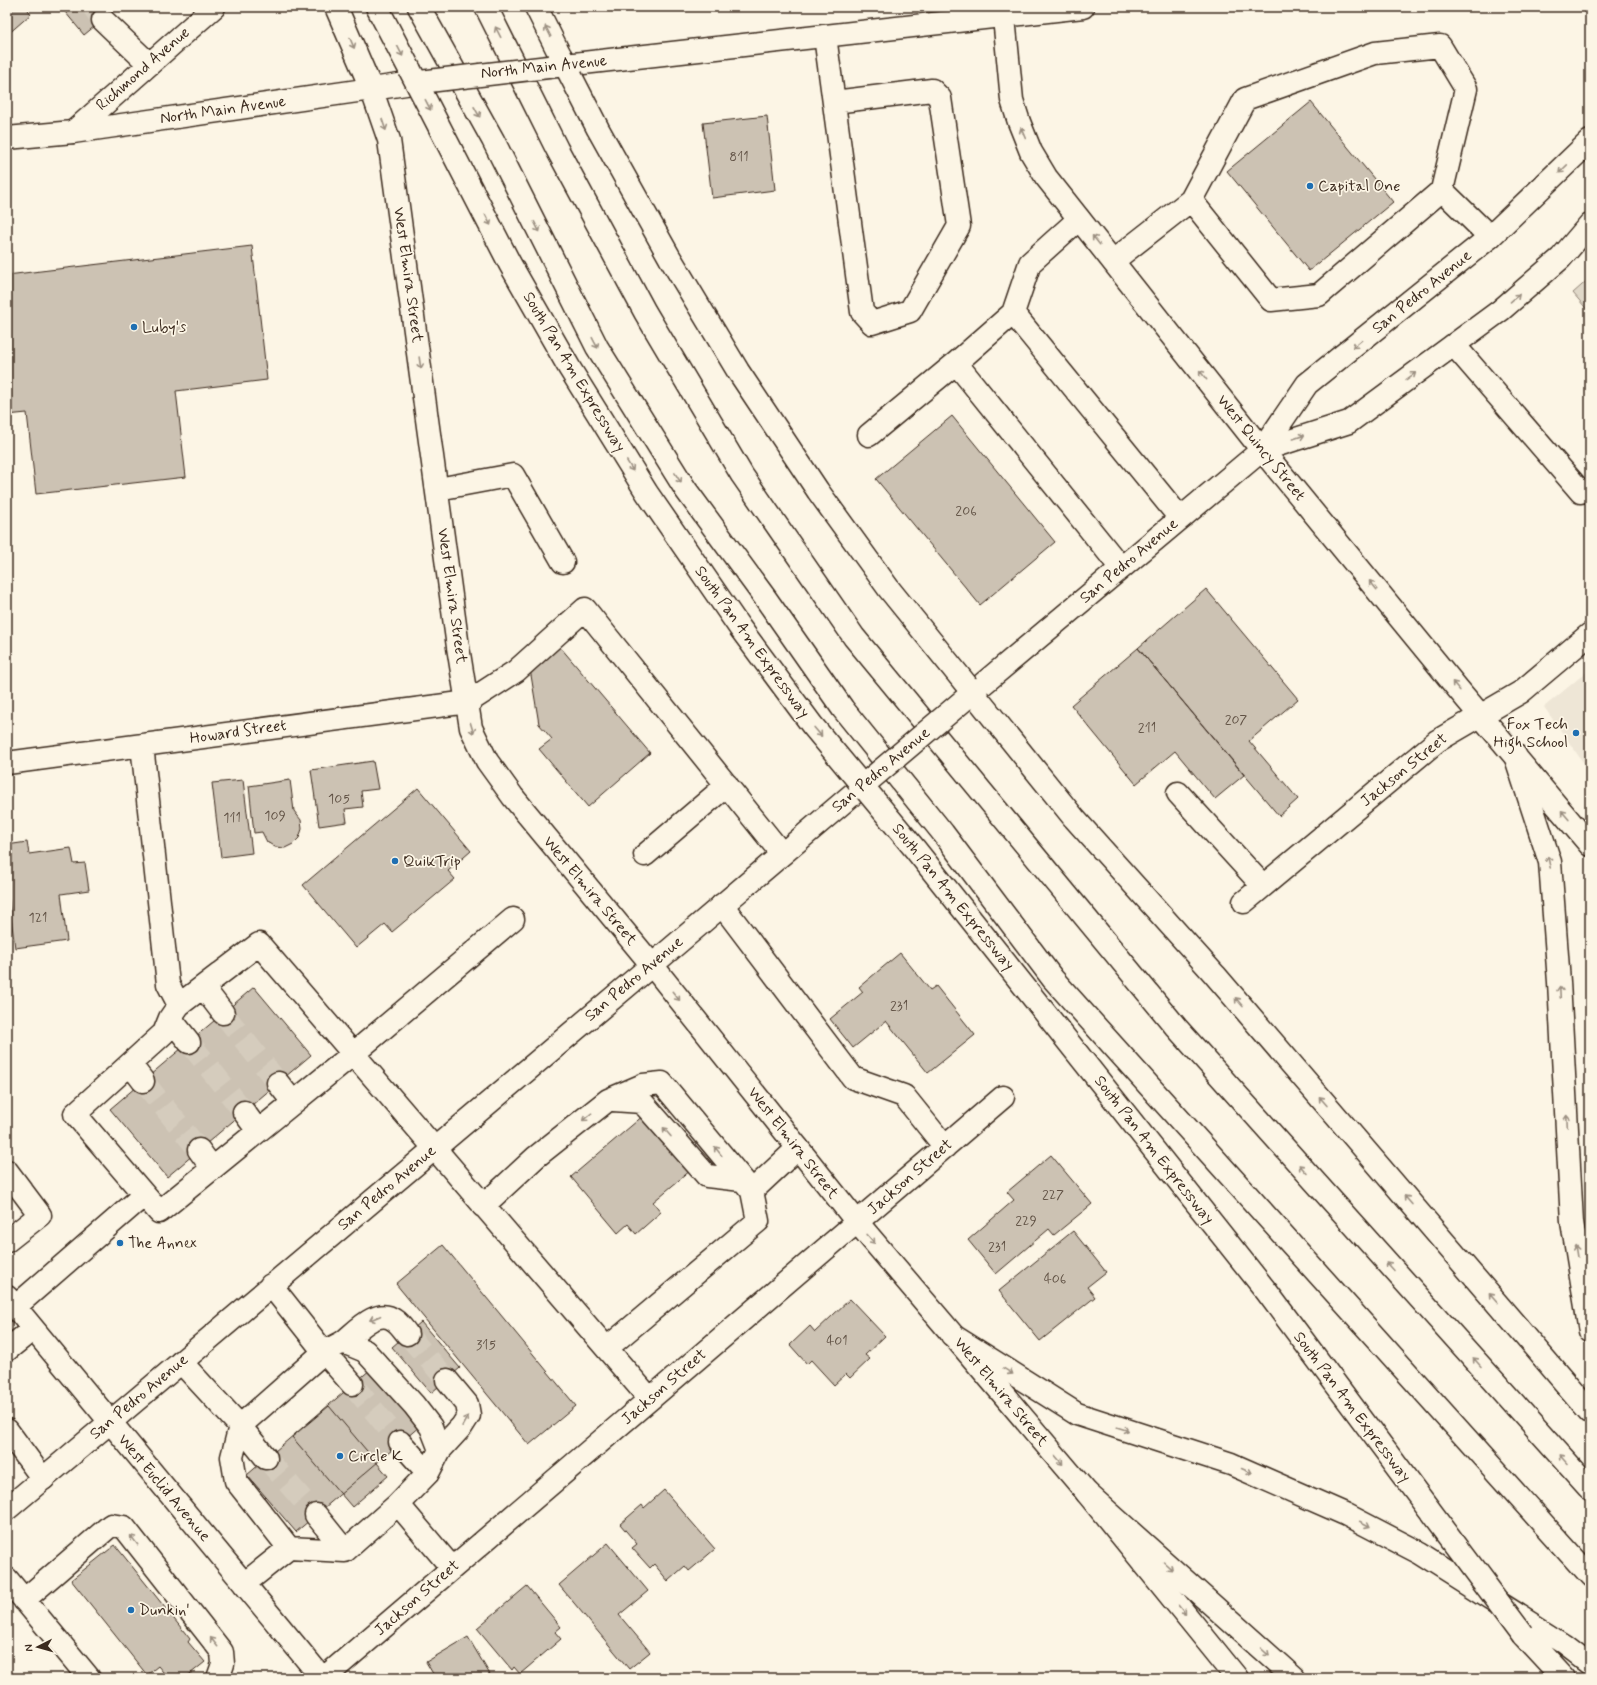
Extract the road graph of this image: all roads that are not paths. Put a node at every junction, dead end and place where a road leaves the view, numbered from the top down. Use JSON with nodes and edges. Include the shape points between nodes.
{"nodes":[{"id":1,"x":214,"y":7,"type":"edge"},
{"id":2,"x":336,"y":7,"type":"edge"},
{"id":3,"x":377,"y":7,"type":"edge"},
{"id":4,"x":419,"y":7,"type":"edge"},
{"id":5,"x":486,"y":7,"type":"edge"},
{"id":6,"x":536,"y":7,"type":"edge"},
{"id":7,"x":1083,"y":7,"type":"edge"},
{"id":8,"x":1003,"y":12,"type":"edge"},
{"id":9,"x":103,"y":20,"type":"tunnel mouth"},
{"id":10,"x":825,"y":36,"type":"junction"},
{"id":11,"x":567,"y":59,"type":"junction"},
{"id":12,"x":149,"y":64,"type":"junction"},
{"id":13,"x":415,"y":76,"type":"junction"},
{"id":14,"x":371,"y":88,"type":"junction"},
{"id":15,"x":834,"y":102,"type":"junction"},
{"id":16,"x":73,"y":132,"type":"junction"},
{"id":17,"x":7,"y":138,"type":"edge"},
{"id":18,"x":1590,"y":141,"type":"edge"},
{"id":19,"x":1442,"y":190,"type":"junction"},
{"id":20,"x":1191,"y":200,"type":"junction"},
{"id":21,"x":1079,"y":219,"type":"junction"},
{"id":22,"x":1590,"y":224,"type":"edge"},
{"id":23,"x":1490,"y":238,"type":"junction"},
{"id":24,"x":1113,"y":261,"type":"junction"},
{"id":25,"x":1013,"y":313,"type":"junction"},
{"id":26,"x":1454,"y":345,"type":"junction"},
{"id":27,"x":956,"y":363,"type":"junction"},
{"id":28,"x":869,"y":435,"type":"dead end"},
{"id":29,"x":1262,"y":450,"type":"junction"},
{"id":30,"x":438,"y":489,"type":"junction"},
{"id":31,"x":1581,"y":492,"type":"dead end"},
{"id":32,"x":1180,"y":518,"type":"junction"},
{"id":33,"x":563,"y":562,"type":"dead end"},
{"id":34,"x":1121,"y":568,"type":"junction"},
{"id":35,"x":1590,"y":634,"type":"edge"},
{"id":36,"x":468,"y":702,"type":"junction"},
{"id":37,"x":1482,"y":715,"type":"junction"},
{"id":38,"x":142,"y":745,"type":"junction"},
{"id":39,"x":1515,"y":756,"type":"junction"},
{"id":40,"x":7,"y":763,"type":"edge"},
{"id":41,"x":727,"y":785,"type":"junction"},
{"id":42,"x":1178,"y":793,"type":"dead end"},
{"id":43,"x":1590,"y":845,"type":"edge"},
{"id":44,"x":782,"y":854,"type":"junction"},
{"id":45,"x":645,"y":855,"type":"dead end"},
{"id":46,"x":1264,"y":886,"type":"junction"},
{"id":47,"x":1244,"y":902,"type":"dead end"},
{"id":48,"x":722,"y":905,"type":"junction"},
{"id":49,"x":513,"y":918,"type":"dead end"},
{"id":50,"x":652,"y":965,"type":"junction"},
{"id":51,"x":203,"y":987,"type":"junction"},
{"id":52,"x":175,"y":1011,"type":"junction"},
{"id":53,"x":223,"y":1014,"type":"tunnel mouth"},
{"id":54,"x":189,"y":1042,"type":"tunnel mouth"},
{"id":55,"x":353,"y":1054,"type":"junction"},
{"id":56,"x":130,"y":1064,"type":"junction"},
{"id":57,"x":143,"y":1081,"type":"tunnel mouth"},
{"id":58,"x":278,"y":1083,"type":"tunnel mouth"},
{"id":59,"x":1003,"y":1097,"type":"dead end"},
{"id":60,"x":293,"y":1102,"type":"junction"},
{"id":61,"x":244,"y":1112,"type":"tunnel mouth"},
{"id":62,"x":258,"y":1131,"type":"junction"},
{"id":63,"x":946,"y":1147,"type":"junction"},
{"id":64,"x":798,"y":1148,"type":"junction"},
{"id":65,"x":434,"y":1149,"type":"junction"},
{"id":66,"x":199,"y":1150,"type":"tunnel mouth"},
{"id":67,"x":212,"y":1168,"type":"junction"},
{"id":68,"x":7,"y":1171,"type":"edge"},
{"id":69,"x":747,"y":1186,"type":"junction"},
{"id":70,"x":144,"y":1195,"type":"junction"},
{"id":71,"x":483,"y":1206,"type":"junction"},
{"id":72,"x":857,"y":1222,"type":"junction"},
{"id":73,"x":7,"y":1241,"type":"edge"},
{"id":74,"x":272,"y":1285,"type":"junction"},
{"id":75,"x":11,"y":1302,"type":"edge"},
{"id":76,"x":1518,"y":1328,"type":"junction"},
{"id":77,"x":33,"y":1329,"type":"junction"},
{"id":78,"x":1590,"y":1331,"type":"edge"},
{"id":79,"x":407,"y":1334,"type":"tunnel mouth"},
{"id":80,"x":952,"y":1335,"type":"junction"},
{"id":81,"x":344,"y":1342,"type":"junction"},
{"id":82,"x":607,"y":1348,"type":"junction"},
{"id":83,"x":7,"y":1350,"type":"edge"},
{"id":84,"x":324,"y":1352,"type":"junction"},
{"id":85,"x":181,"y":1362,"type":"junction"},
{"id":86,"x":447,"y":1380,"type":"tunnel mouth"},
{"id":87,"x":352,"y":1384,"type":"tunnel mouth"},
{"id":88,"x":1590,"y":1398,"type":"edge"},
{"id":89,"x":650,"y":1399,"type":"junction"},
{"id":90,"x":1590,"y":1412,"type":"edge"},
{"id":91,"x":110,"y":1422,"type":"junction"},
{"id":92,"x":240,"y":1426,"type":"junction"},
{"id":93,"x":7,"y":1430,"type":"edge"},
{"id":94,"x":400,"y":1442,"type":"tunnel mouth"},
{"id":95,"x":440,"y":1450,"type":"junction"},
{"id":96,"x":266,"y":1458,"type":"tunnel mouth"},
{"id":97,"x":428,"y":1473,"type":"junction"},
{"id":98,"x":43,"y":1479,"type":"junction"},
{"id":99,"x":1590,"y":1488,"type":"edge"},
{"id":100,"x":1087,"y":1494,"type":"junction"},
{"id":101,"x":398,"y":1504,"type":"junction"},
{"id":102,"x":7,"y":1509,"type":"edge"},
{"id":103,"x":316,"y":1515,"type":"tunnel mouth"},
{"id":104,"x":289,"y":1548,"type":"junction"},
{"id":105,"x":345,"y":1551,"type":"junction"},
{"id":106,"x":452,"y":1568,"type":"junction"},
{"id":107,"x":1590,"y":1576,"type":"edge"},
{"id":108,"x":7,"y":1579,"type":"edge"},
{"id":109,"x":244,"y":1584,"type":"junction"},
{"id":110,"x":24,"y":1600,"type":"junction"},
{"id":111,"x":1522,"y":1635,"type":"junction"},
{"id":112,"x":1590,"y":1664,"type":"edge"},
{"id":113,"x":89,"y":1678,"type":"edge"},
{"id":114,"x":218,"y":1678,"type":"edge"},
{"id":115,"x":323,"y":1678,"type":"edge"},
{"id":116,"x":1237,"y":1678,"type":"edge"},
{"id":117,"x":1294,"y":1678,"type":"edge"},
{"id":118,"x":1549,"y":1678,"type":"edge"},
{"id":119,"x":1563,"y":1678,"type":"edge"}],
"edges":[{"from":1,"to":12,"type":"main road","name":"Richmond Avenue"},
{"from":2,"to":14,"type":"main road","name":"West Elmira Street","one_way":true},
{"from":3,"to":13,"type":"main road","name":"South Pan Am Expressway","one_way":true},
{"from":4,"to":107,"type":"main road","name":"South Pan Am Expressway","one_way":true,"via":[[493,140],[597,347],[686,490],[843,709],[943,833],[1053,978]]},
{"from":99,"to":5,"type":"main road","one_way":true,"via":[[1176,1027],[854,637],[742,475],[657,332],[561,156]]},
{"from":11,"to":6,"type":"main road","one_way":true},
{"from":7,"to":8,"type":"main road","name":"North Main Avenue"},
{"from":8,"to":10,"type":"main road","name":"North Main Avenue"},
{"from":21,"to":8,"type":"main road","name":"West Quincy Street","one_way":true,"via":[[1046,177],[1031,152],[1019,122],[1012,100]]},
{"from":9,"to":12,"type":"main road"},
{"from":10,"to":11,"type":"main road","name":"North Main Avenue"},
{"from":10,"to":15,"type":"main road"},
{"from":11,"to":13,"type":"main road","name":"North Main Avenue","bridge":true},
{"from":76,"to":11,"type":"main road","one_way":true,"bridge":true,"via":[[1215,975],[1074,818],[889,589],[818,491],[738,371],[670,258],[598,129]]},
{"from":12,"to":16,"type":"main road","name":"Richmond Avenue"},
{"from":13,"to":14,"type":"main road","name":"North Main Avenue"},
{"from":13,"to":111,"type":"main road","name":"South Pan Am Expressway","one_way":true,"bridge":true,"via":[[510,264],[570,369],[647,492],[740,628],[812,725],[920,855],[1267,1292]]},
{"from":14,"to":16,"type":"main road","name":"North Main Avenue"},
{"from":14,"to":30,"type":"main road","name":"West Elmira Street","one_way":true,"via":[[390,144]]},
{"from":15,"to":15,"type":"main road","via":[[862,312],[872,323],[910,311],[959,226],[940,98],[932,90]]},
{"from":16,"to":17,"type":"main road","name":"North Main Avenue"},
{"from":18,"to":23,"type":"main road","name":"San Pedro Avenue","one_way":true},
{"from":19,"to":20,"type":"main road","via":[[1319,294],[1271,300]]},
{"from":19,"to":20,"type":"main road","via":[[1466,89],[1440,46],[1375,53],[1245,99]]},
{"from":19,"to":23,"type":"main road"},
{"from":20,"to":24,"type":"main road"},
{"from":24,"to":21,"type":"main road","name":"West Quincy Street","one_way":true},
{"from":21,"to":25,"type":"main road","via":[[1030,262]]},
{"from":26,"to":22,"type":"main road","name":"San Pedro Avenue","one_way":true,"via":[[1501,310],[1562,258]]},
{"from":23,"to":29,"type":"main road","name":"San Pedro Avenue","one_way":true,"via":[[1307,384]]},
{"from":29,"to":24,"type":"main road","name":"West Quincy Street","one_way":true},
{"from":25,"to":27,"type":"main road"},
{"from":25,"to":32,"type":"main road"},
{"from":29,"to":26,"type":"main road","name":"San Pedro Avenue","one_way":true,"via":[[1349,422]]},
{"from":26,"to":31,"type":"main road"},
{"from":27,"to":28,"type":"main road"},
{"from":27,"to":34,"type":"main road"},
{"from":29,"to":32,"type":"main road","name":"San Pedro Avenue"},
{"from":37,"to":29,"type":"main road","name":"West Quincy Street","one_way":true},
{"from":30,"to":33,"type":"main road","via":[[513,475]]},
{"from":30,"to":36,"type":"main road","name":"West Elmira Street","via":[[458,647]]},
{"from":32,"to":34,"type":"main road","name":"San Pedro Avenue"},
{"from":34,"to":44,"type":"main road","name":"San Pedro Avenue","bridge":true},
{"from":35,"to":37,"type":"main road","name":"Jackson Street","via":[[1521,692]]},
{"from":36,"to":38,"type":"main road","name":"Howard Street"},
{"from":36,"to":41,"type":"main road","via":[[516,671],[585,609]]},
{"from":36,"to":50,"type":"main road","name":"West Elmira Street","one_way":true,"via":[[471,728],[487,761],[513,797]]},
{"from":37,"to":39,"type":"main road","name":"West Quincy Street"},
{"from":37,"to":46,"type":"main road","name":"Jackson Street","via":[[1437,741]]},
{"from":38,"to":40,"type":"main road","name":"Howard Street"},
{"from":38,"to":52,"type":"main road","via":[[168,984]]},
{"from":43,"to":39,"type":"main road","name":"West Quincy Street","one_way":true},
{"from":78,"to":39,"type":"main road","one_way":true,"via":[[1572,1222],[1550,862]]},
{"from":41,"to":44,"type":"main road"},
{"from":41,"to":45,"type":"main road"},
{"from":42,"to":46,"type":"main road"},
{"from":44,"to":48,"type":"main road","name":"San Pedro Avenue"},
{"from":46,"to":47,"type":"main road","name":"Jackson Street"},
{"from":48,"to":50,"type":"main road","name":"San Pedro Avenue"},
{"from":48,"to":63,"type":"main road","via":[[853,1078],[904,1096]]},
{"from":49,"to":55,"type":"main road"},
{"from":50,"to":64,"type":"main road","name":"West Elmira Street","one_way":true},
{"from":50,"to":65,"type":"main road","name":"San Pedro Avenue"},
{"from":51,"to":52,"type":"main road"},
{"from":51,"to":53,"type":"main road"},
{"from":51,"to":55,"type":"main road","via":[[259,944]]},
{"from":52,"to":54,"type":"main road"},
{"from":52,"to":56,"type":"main road","via":[[164,1033]]},
{"from":55,"to":60,"type":"main road"},
{"from":55,"to":65,"type":"main road"},
{"from":56,"to":57,"type":"main road"},
{"from":56,"to":70,"type":"main road","via":[[75,1114]]},
{"from":58,"to":60,"type":"main road"},
{"from":59,"to":63,"type":"main road","name":"Jackson Street"},
{"from":60,"to":62,"type":"main road"},
{"from":61,"to":62,"type":"main road"},
{"from":62,"to":67,"type":"main road"},
{"from":63,"to":72,"type":"main road","name":"Jackson Street"},
{"from":64,"to":69,"type":"main road"},
{"from":64,"to":72,"type":"main road","name":"West Elmira Street"},
{"from":65,"to":71,"type":"main road"},
{"from":65,"to":74,"type":"main road","name":"San Pedro Avenue"},
{"from":66,"to":67,"type":"main road"},
{"from":67,"to":70,"type":"main road","via":[[159,1212]]},
{"from":68,"to":73,"type":"main road","via":[[40,1215]]},
{"from":69,"to":71,"type":"main road","one_way":true,"via":[[662,1084],[643,1085],[608,1100],[536,1157]]},
{"from":69,"to":82,"type":"main road","via":[[758,1221]]},
{"from":70,"to":75,"type":"main road"},
{"from":71,"to":82,"type":"main road"},
{"from":72,"to":80,"type":"main road","name":"West Elmira Street","one_way":true},
{"from":72,"to":89,"type":"main road","name":"Jackson Street"},
{"from":74,"to":84,"type":"main road"},
{"from":74,"to":85,"type":"main road","name":"San Pedro Avenue"},
{"from":75,"to":77,"type":"main road","name":"West Euclid Avenue"},
{"from":76,"to":88,"type":"main road"},
{"from":76,"to":90,"type":"main road"},
{"from":77,"to":83,"type":"main road"},
{"from":77,"to":91,"type":"main road","name":"West Euclid Avenue"},
{"from":79,"to":81,"type":"main road","one_way":true,"via":[[393,1319],[381,1316],[370,1320]]},
{"from":80,"to":100,"type":"main road","name":"West Elmira Street","one_way":true},
{"from":80,"to":112,"type":"main road","one_way":true,"via":[[1077,1414],[1231,1464],[1345,1514],[1420,1553],[1564,1644]]},
{"from":81,"to":84,"type":"main road"},
{"from":81,"to":95,"type":"main road","via":[[365,1351],[409,1400],[431,1427]]},
{"from":82,"to":89,"type":"main road"},
{"from":84,"to":87,"type":"main road"},
{"from":84,"to":92,"type":"main road"},
{"from":85,"to":91,"type":"main road","name":"San Pedro Avenue"},
{"from":85,"to":92,"type":"main road"},
{"from":95,"to":86,"type":"main road","one_way":true,"via":[[469,1415],[466,1404]]},
{"from":89,"to":106,"type":"main road","name":"Jackson Street"},
{"from":91,"to":98,"type":"main road","name":"San Pedro Avenue"},
{"from":91,"to":109,"type":"main road","name":"West Euclid Avenue"},
{"from":92,"to":96,"type":"main road"},
{"from":92,"to":104,"type":"main road","via":[[232,1457],[236,1481]]},
{"from":93,"to":98,"type":"main road"},
{"from":94,"to":97,"type":"main road"},
{"from":95,"to":97,"type":"main road"},
{"from":97,"to":101,"type":"main road"},
{"from":98,"to":102,"type":"main road","name":"San Pedro Avenue"},
{"from":100,"to":116,"type":"main road","name":"West Elmira Street","one_way":true},
{"from":100,"to":117,"type":"main road","one_way":true},
{"from":101,"to":105,"type":"main road"},
{"from":101,"to":106,"type":"main road"},
{"from":103,"to":105,"type":"main road"},
{"from":104,"to":105,"type":"main road"},
{"from":104,"to":109,"type":"main road"},
{"from":106,"to":115,"type":"main road","name":"Jackson Street"},
{"from":108,"to":110,"type":"main road"},
{"from":109,"to":115,"type":"main road","name":"West Euclid Avenue"},
{"from":110,"to":113,"type":"main road"},
{"from":114,"to":110,"type":"main road","one_way":true,"via":[[223,1664],[222,1652],[124,1527],[111,1526]]},
{"from":111,"to":118,"type":"main road"},
{"from":111,"to":119,"type":"main road","name":"South Pan Am Expressway"}]}
